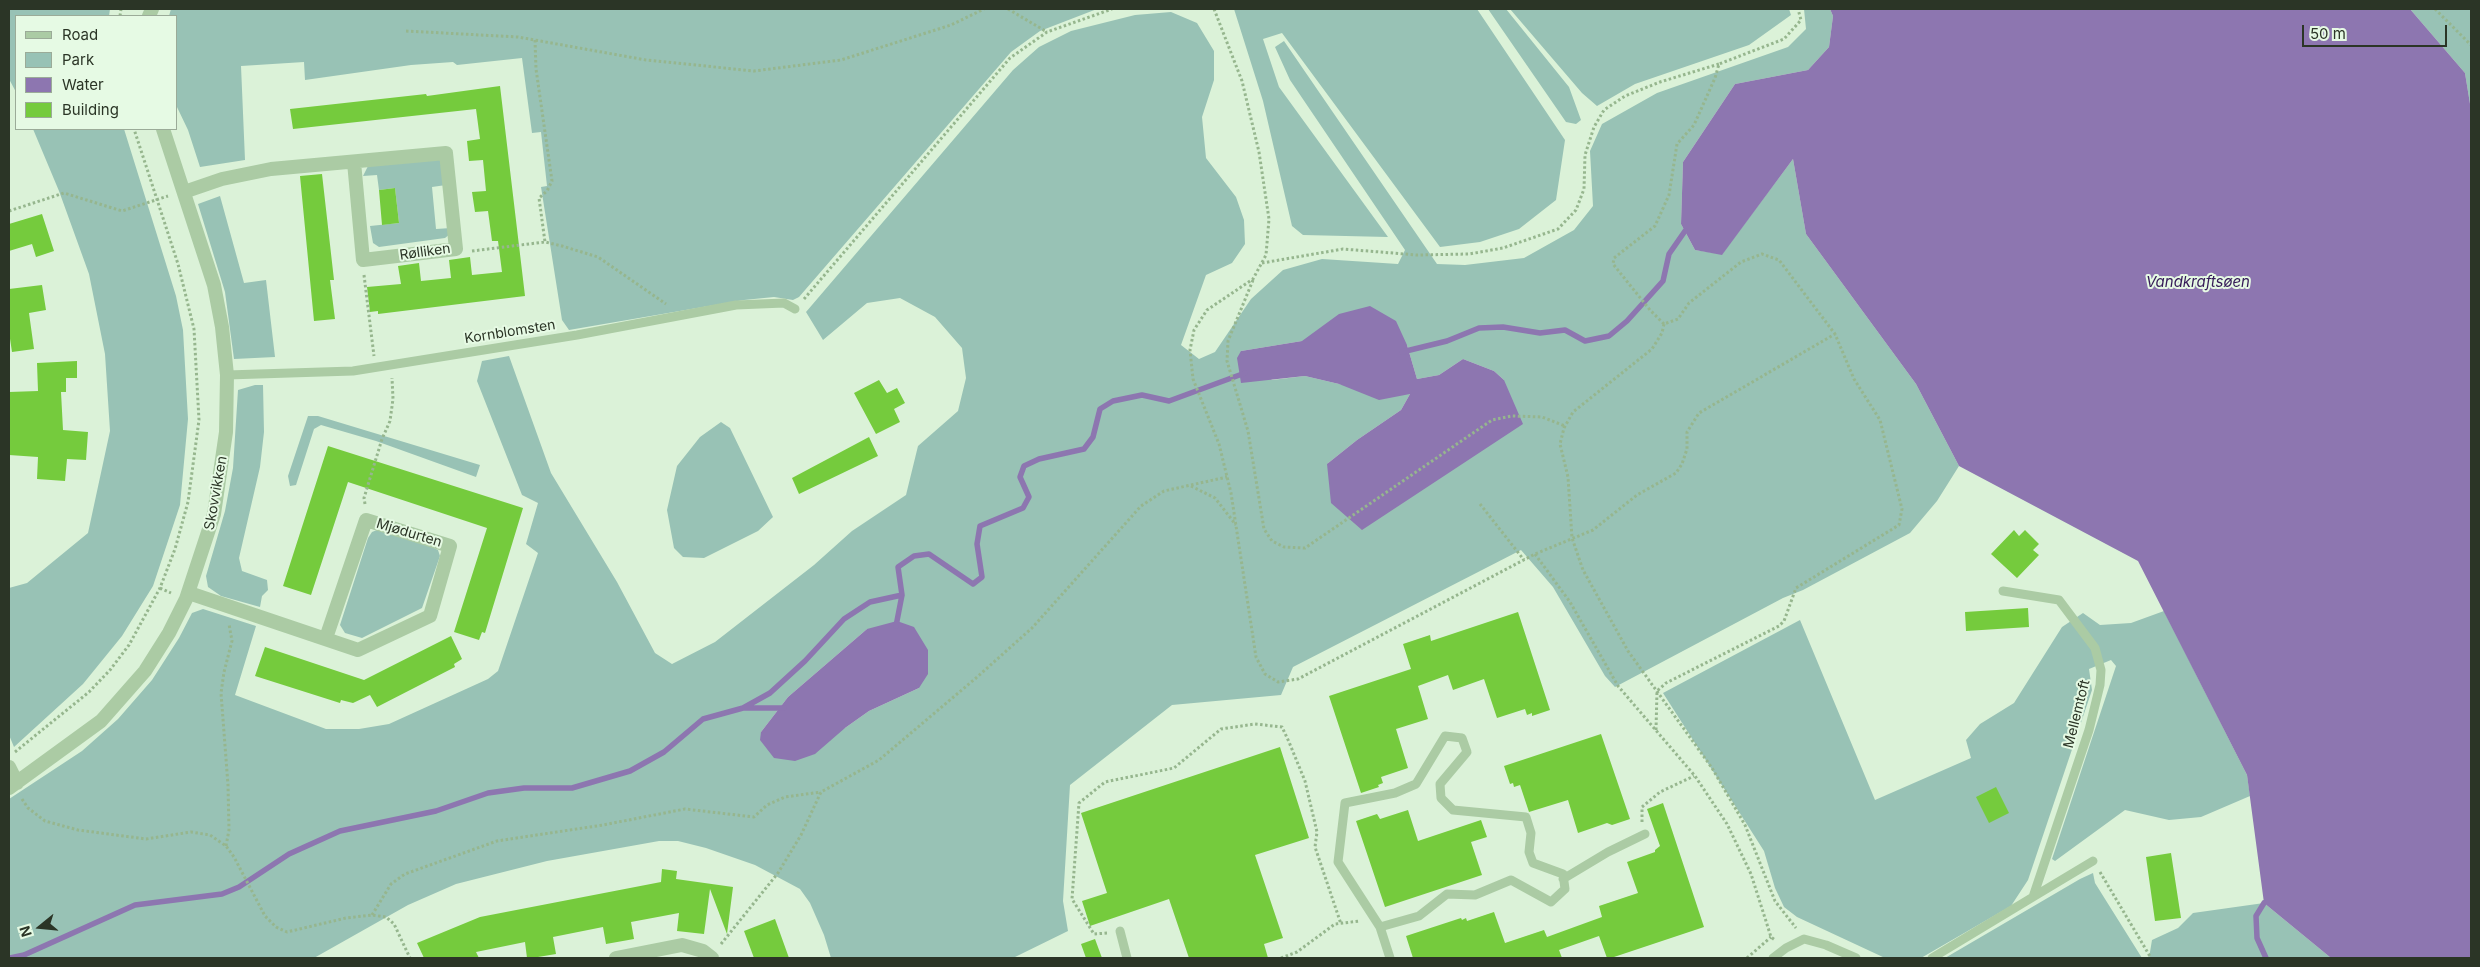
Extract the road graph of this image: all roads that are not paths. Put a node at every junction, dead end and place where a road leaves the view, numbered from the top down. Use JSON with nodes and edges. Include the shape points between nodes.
{"nodes":[{"id":1,"x":164,"y":130,"type":"edge"},
{"id":2,"x":354,"y":162,"type":"junction"},
{"id":3,"x":184,"y":192,"type":"junction"},
{"id":4,"x":796,"y":309,"type":"road end"},
{"id":5,"x":227,"y":375,"type":"junction"},
{"id":6,"x":2003,"y":591,"type":"dead end"},
{"id":7,"x":189,"y":593,"type":"junction"},
{"id":8,"x":326,"y":638,"type":"junction"},
{"id":9,"x":9,"y":767,"type":"edge"},
{"id":10,"x":13,"y":785,"type":"edge"},
{"id":11,"x":1644,"y":834,"type":"road end"},
{"id":12,"x":2093,"y":861,"type":"road end"},
{"id":13,"x":1563,"y":879,"type":"junction"},
{"id":14,"x":2033,"y":897,"type":"junction"},
{"id":15,"x":1378,"y":923,"type":"junction"},
{"id":16,"x":1120,"y":931,"type":"road end"},
{"id":17,"x":616,"y":958,"type":"edge"},
{"id":18,"x":711,"y":958,"type":"edge"},
{"id":19,"x":1127,"y":958,"type":"edge"},
{"id":20,"x":1390,"y":958,"type":"edge"},
{"id":21,"x":1773,"y":958,"type":"edge"},
{"id":22,"x":1856,"y":958,"type":"edge"},
{"id":23,"x":1932,"y":958,"type":"edge"}],
"edges":[{"from":1,"to":3,"type":"street","name":"Skovvikken"},
{"from":2,"to":2,"type":"street","name":"Rølliken","via":[[363,260],[456,249],[446,153]]},
{"from":2,"to":3,"type":"street","name":"Rølliken","via":[[271,169],[222,179]]},
{"from":3,"to":5,"type":"street","name":"Skovvikken","via":[[214,285]]},
{"from":4,"to":5,"type":"lane","name":"Kornblomsten","via":[[784,303],[758,303],[352,371]]},
{"from":5,"to":7,"type":"street","name":"Skovvikken","via":[[220,489]]},
{"from":6,"to":14,"type":"lane","name":"Mellemtoft","via":[[2059,600],[2095,648],[2101,670],[2090,730]]},
{"from":7,"to":8,"type":"street","name":"Mjødurten"},
{"from":7,"to":10,"type":"street","name":"Skovvikken","via":[[157,653],[114,709]]},
{"from":8,"to":8,"type":"street","name":"Mjødurten","via":[[366,520],[450,546],[430,616],[358,650]]},
{"from":9,"to":10,"type":"street"},
{"from":11,"to":13,"type":"lane"},
{"from":12,"to":14,"type":"lane"},
{"from":13,"to":15,"type":"lane","via":[[1565,889],[1551,902],[1511,880],[1475,895],[1447,894],[1419,916]]},
{"from":13,"to":15,"type":"lane","via":[[1562,874],[1533,863],[1529,852],[1531,833],[1526,817],[1453,810],[1441,798],[1440,784],[1467,752],[1462,738],[1445,736],[1416,784],[1395,793],[1345,803],[1338,862]]},
{"from":14,"to":23,"type":"lane"},
{"from":15,"to":20,"type":"lane"},
{"from":16,"to":19,"type":"lane"},
{"from":17,"to":18,"type":"street","via":[[682,945],[703,951]]},
{"from":21,"to":22,"type":"lane","via":[[1804,939],[1826,944]]}]}
